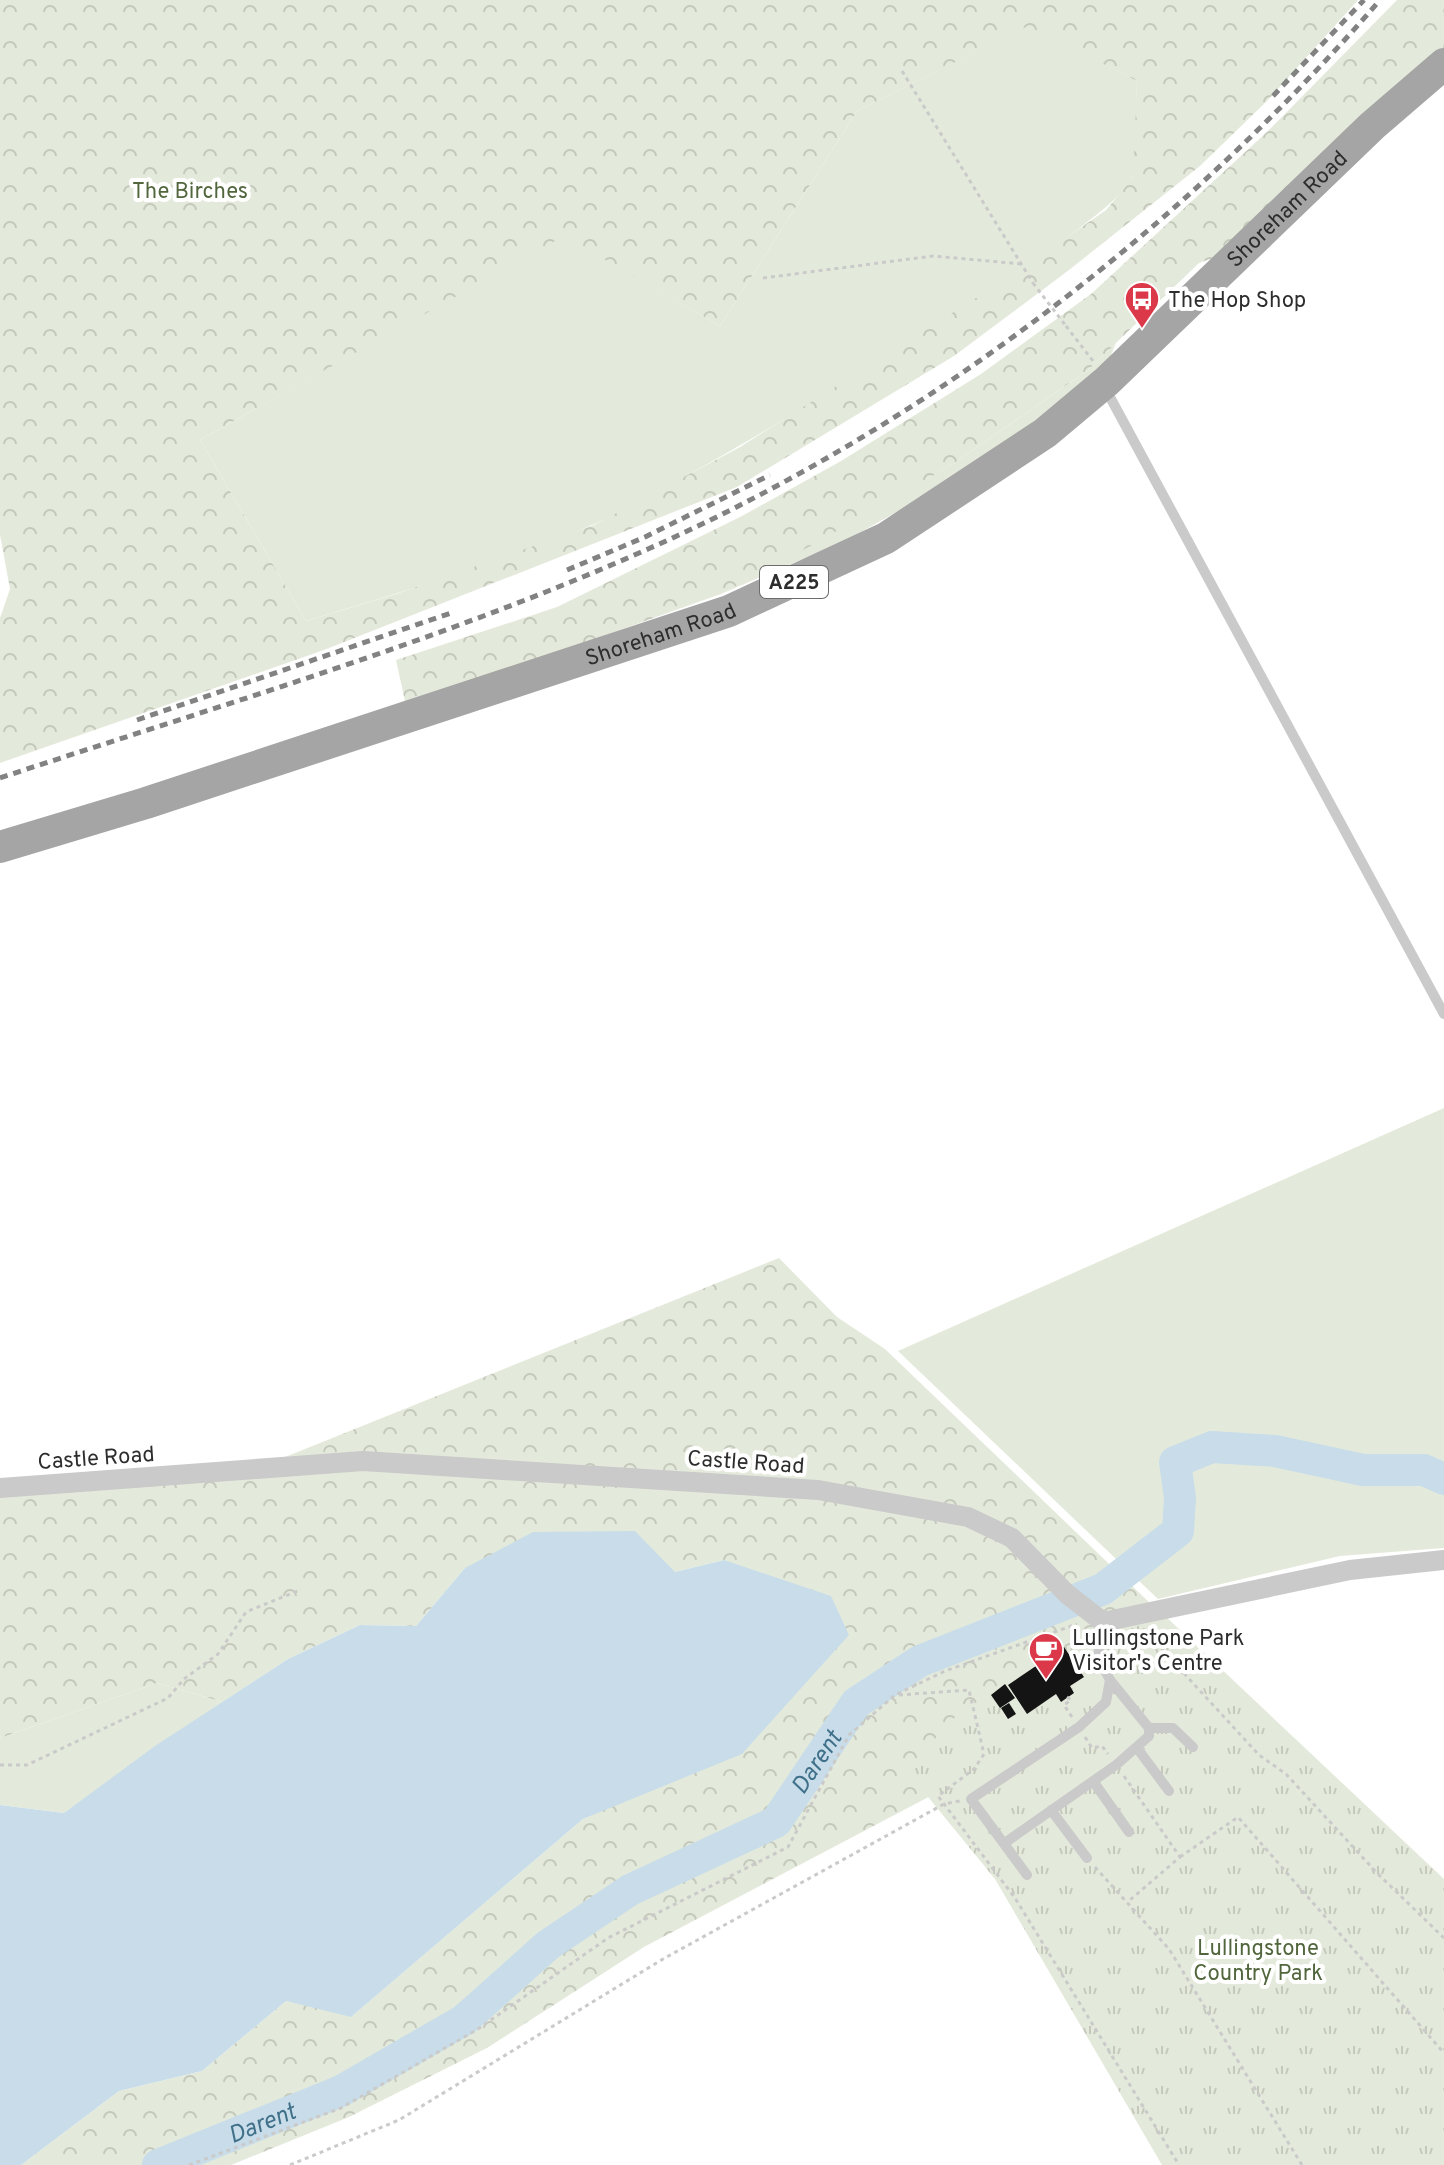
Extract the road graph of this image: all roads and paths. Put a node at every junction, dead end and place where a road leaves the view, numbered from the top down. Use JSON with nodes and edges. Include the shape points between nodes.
{"nodes":[{"id":1,"x":1444,"y":64,"type":"edge"},
{"id":2,"x":902,"y":71,"type":"dead end"},
{"id":3,"x":1022,"y":264,"type":"junction"},
{"id":4,"x":763,"y":278,"type":"dead end"},
{"id":5,"x":1105,"y":383,"type":"junction"},
{"id":6,"x":0,"y":847,"type":"edge"},
{"id":7,"x":1444,"y":1014,"type":"edge"},
{"id":8,"x":0,"y":1488,"type":"edge"},
{"id":9,"x":1444,"y":1560,"type":"edge"},
{"id":10,"x":300,"y":1590,"type":"dead end"},
{"id":11,"x":1085,"y":1610,"type":"junction"},
{"id":12,"x":1145,"y":1629,"type":"dead end"},
{"id":13,"x":1110,"y":1680,"type":"junction"},
{"id":14,"x":895,"y":1695,"type":"junction"},
{"id":15,"x":1067,"y":1697,"type":"dead end"},
{"id":16,"x":1079,"y":1727,"type":"junction"},
{"id":17,"x":1149,"y":1728,"type":"junction"},
{"id":18,"x":1193,"y":1747,"type":"dead end"},
{"id":19,"x":1137,"y":1748,"type":"junction"},
{"id":20,"x":0,"y":1765,"type":"edge"},
{"id":21,"x":1116,"y":1765,"type":"junction"},
{"id":22,"x":1093,"y":1781,"type":"junction"},
{"id":23,"x":1169,"y":1791,"type":"dead end"},
{"id":24,"x":971,"y":1799,"type":"junction"},
{"id":25,"x":944,"y":1804,"type":"junction"},
{"id":26,"x":1051,"y":1810,"type":"junction"},
{"id":27,"x":1129,"y":1832,"type":"dead end"},
{"id":28,"x":1006,"y":1842,"type":"junction"},
{"id":29,"x":1180,"y":1857,"type":"junction"},
{"id":30,"x":1087,"y":1858,"type":"joint"},
{"id":31,"x":1027,"y":1875,"type":"dead end"},
{"id":32,"x":1129,"y":1901,"type":"junction"},
{"id":33,"x":1444,"y":1938,"type":"edge"},
{"id":34,"x":1444,"y":2053,"type":"edge"},
{"id":35,"x":189,"y":2165,"type":"edge"},
{"id":36,"x":290,"y":2165,"type":"edge"},
{"id":37,"x":1179,"y":2165,"type":"edge"},
{"id":38,"x":1302,"y":2165,"type":"edge"}],
"edges":[{"from":1,"to":5,"type":"main road","name":"Shoreham Road","number":"A225","via":[[1372,126]]},
{"from":2,"to":3,"type":"path"},
{"from":3,"to":4,"type":"path","via":[[933,256]]},
{"from":3,"to":5,"type":"path","bridge":true},
{"from":5,"to":6,"type":"main road","name":"Shoreham Road","number":"A225","via":[[1045,433],[886,538],[729,611]]},
{"from":5,"to":7,"type":"lane"},
{"from":8,"to":11,"type":"street","name":"Castle Road","via":[[363,1461],[818,1490],[968,1517],[1012,1538]]},
{"from":9,"to":11,"type":"street"},
{"from":10,"to":20,"type":"path","via":[[246,1612],[218,1654],[168,1698],[27,1765]]},
{"from":11,"to":13,"type":"lane"},
{"from":11,"to":14,"type":"path","via":[[1083,1622],[945,1671]]},
{"from":12,"to":33,"type":"path","via":[[1259,1755],[1286,1774]]},
{"from":13,"to":16,"type":"lane","via":[[1106,1702]]},
{"from":13,"to":17,"type":"lane"},
{"from":14,"to":25,"type":"path","via":[[969,1690],[984,1754],[974,1769],[938,1796]]},
{"from":14,"to":35,"type":"path","via":[[849,1735],[788,1847],[608,1938],[478,2029],[341,2108]]},
{"from":15,"to":16,"type":"path","via":[[1071,1700],[1064,1705]]},
{"from":16,"to":21,"type":"path","via":[[1092,1748],[1102,1746]]},
{"from":16,"to":24,"type":"lane"},
{"from":17,"to":18,"type":"lane","via":[[1173,1728]]},
{"from":17,"to":19,"type":"lane","via":[[1149,1736]]},
{"from":19,"to":21,"type":"lane"},
{"from":19,"to":23,"type":"lane"},
{"from":21,"to":22,"type":"lane"},
{"from":21,"to":29,"type":"path"},
{"from":22,"to":26,"type":"lane"},
{"from":22,"to":27,"type":"lane"},
{"from":24,"to":25,"type":"path"},
{"from":24,"to":28,"type":"lane"},
{"from":25,"to":36,"type":"path","via":[[663,1959],[399,2120]]},
{"from":25,"to":37,"type":"path","via":[[1015,1898]]},
{"from":26,"to":28,"type":"lane"},
{"from":26,"to":30,"type":"lane"},
{"from":28,"to":31,"type":"lane"},
{"from":29,"to":32,"type":"path"},
{"from":29,"to":34,"type":"path","via":[[1238,1817]]},
{"from":30,"to":32,"type":"path"},
{"from":32,"to":38,"type":"path","via":[[1177,1961]]}]}
